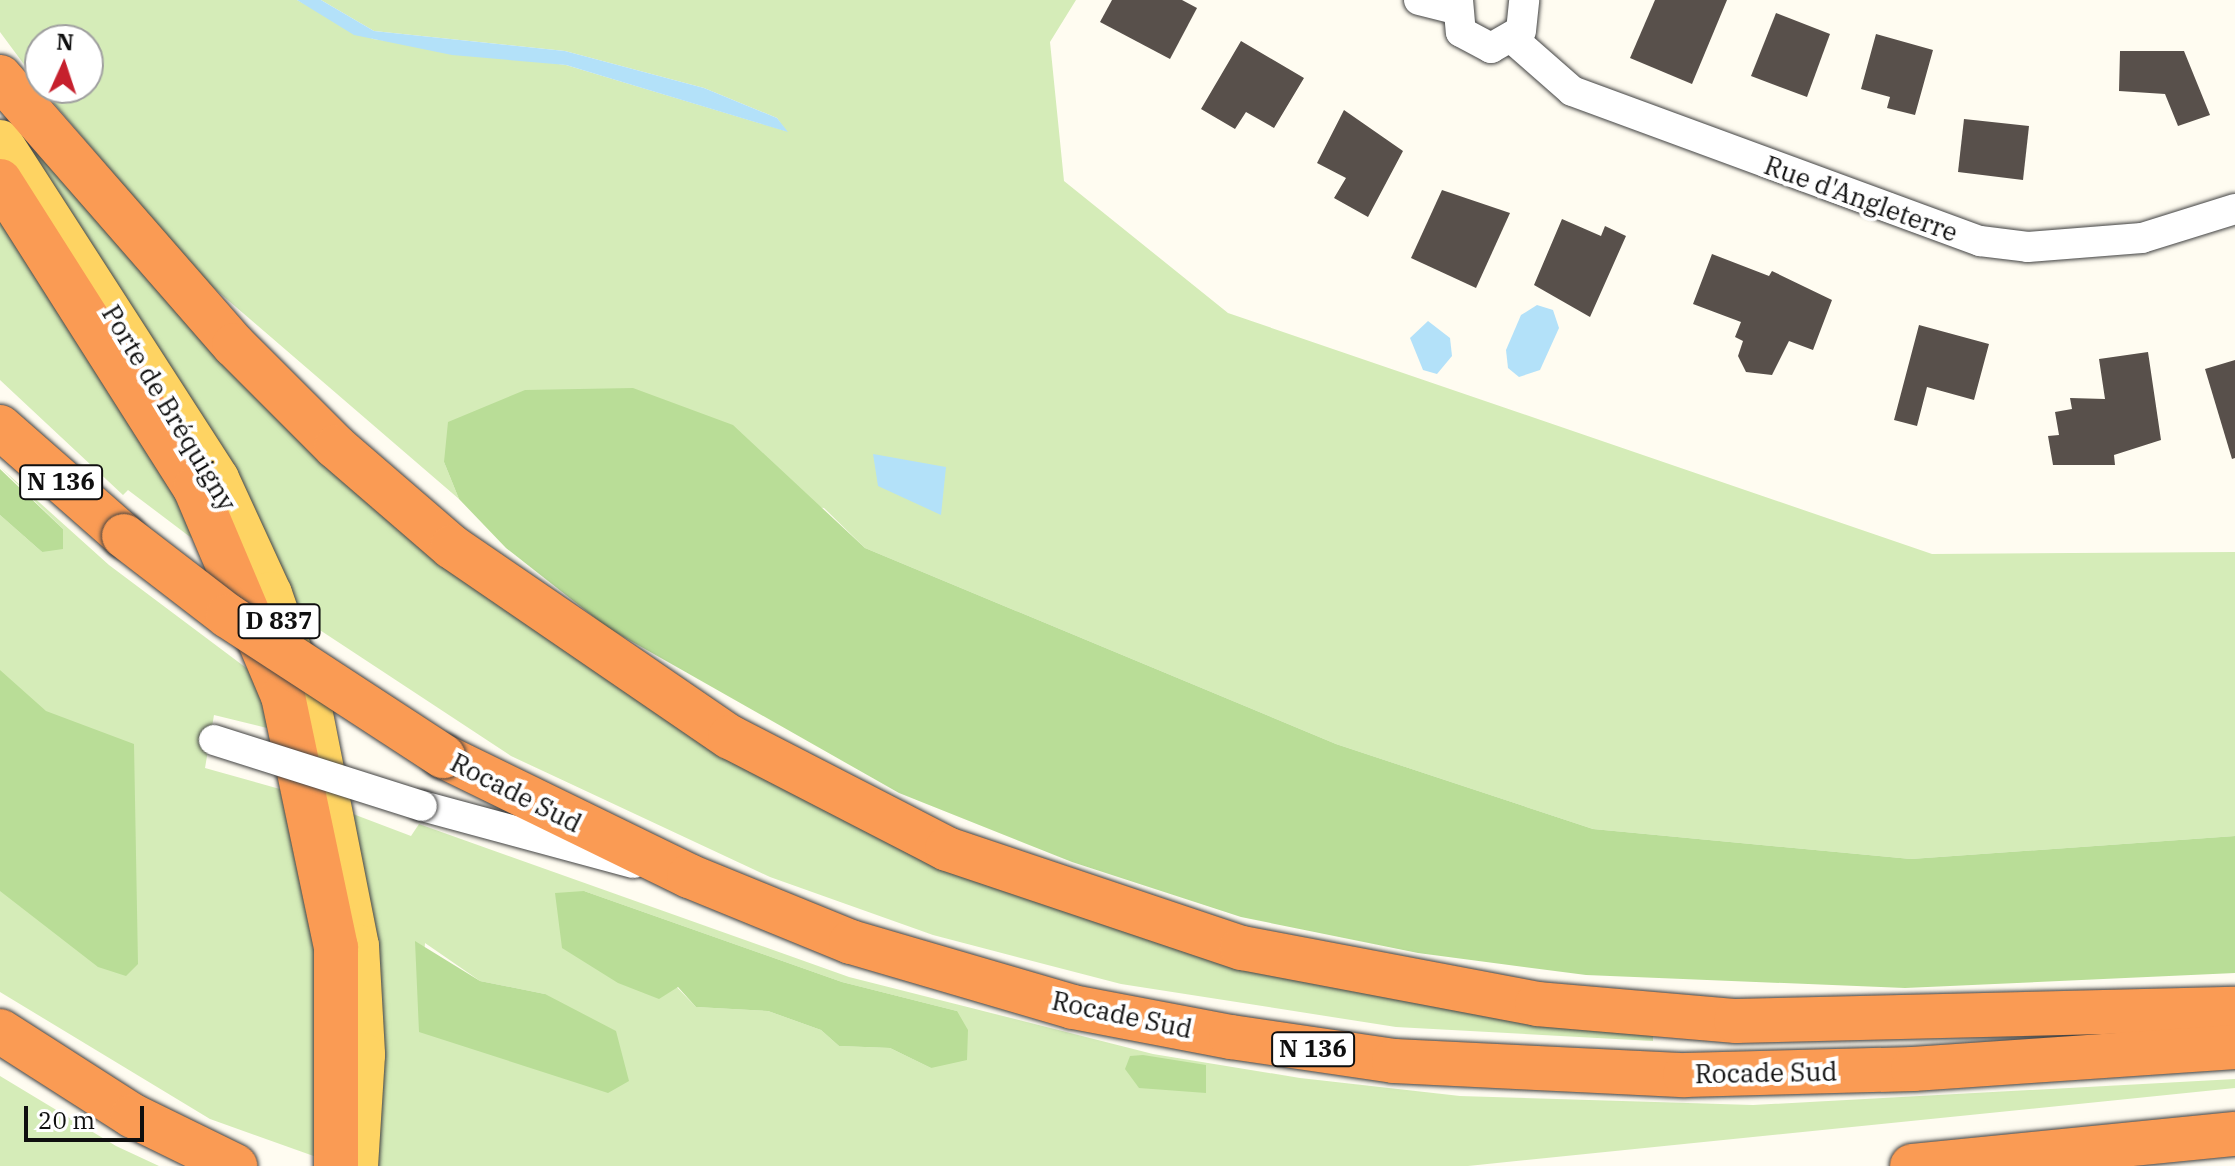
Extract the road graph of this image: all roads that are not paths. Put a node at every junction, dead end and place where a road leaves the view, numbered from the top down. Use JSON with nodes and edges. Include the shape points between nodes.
{"nodes":[{"id":1,"x":1419,"y":0,"type":"edge"},
{"id":2,"x":1524,"y":0,"type":"edge"},
{"id":3,"x":1457,"y":4,"type":"edge"},
{"id":4,"x":1514,"y":40,"type":"junction"},
{"id":5,"x":0,"y":77,"type":"edge"},
{"id":6,"x":0,"y":142,"type":"edge"},
{"id":7,"x":0,"y":181,"type":"edge"},
{"id":8,"x":2235,"y":209,"type":"edge"},
{"id":9,"x":0,"y":427,"type":"edge"},
{"id":10,"x":214,"y":740,"type":"dead end"},
{"id":11,"x":689,"y":876,"type":"junction"},
{"id":12,"x":2235,"y":1009,"type":"edge"},
{"id":13,"x":0,"y":1031,"type":"edge"},
{"id":14,"x":2235,"y":1047,"type":"edge"},
{"id":15,"x":2235,"y":1134,"type":"edge"},
{"id":16,"x":235,"y":1166,"type":"edge"},
{"id":17,"x":336,"y":1166,"type":"edge"},
{"id":18,"x":356,"y":1166,"type":"edge"},
{"id":19,"x":1912,"y":1166,"type":"edge"}],
"edges":[{"from":1,"to":3,"type":"street"},
{"from":2,"to":4,"type":"street","via":[[1525,21]]},
{"from":3,"to":4,"type":"street","via":[[1469,41],[1491,48]]},
{"from":4,"to":8,"type":"street","name":"Rue d'Angleterre","via":[[1572,91],[1980,241],[2043,246],[2142,238]]},
{"from":5,"to":12,"type":"highway","via":[[244,355],[452,547],[730,737],[947,849],[1140,919],[1242,948],[1537,1004],[1736,1021]]},
{"from":6,"to":18,"type":"main road","name":"Porte de Bréquigny","number":"D 837","via":[[217,479],[305,695],[355,932],[363,1055]]},
{"from":7,"to":17,"type":"highway","via":[[195,488],[283,696],[336,947]]},
{"from":9,"to":11,"type":"highway","name":"Rocade Sud","number":"N 136","bridge":true,"via":[[124,536],[241,625],[443,756]]},
{"from":10,"to":11,"type":"street","bridge":true,"via":[[422,806]]},
{"from":11,"to":14,"type":"highway","name":"Rocade Sud","number":"N 136","via":[[851,942],[1060,1004],[1394,1061],[1740,1075]]},
{"from":13,"to":16,"type":"highway","via":[[133,1116]]},
{"from":15,"to":19,"type":"highway"}]}
